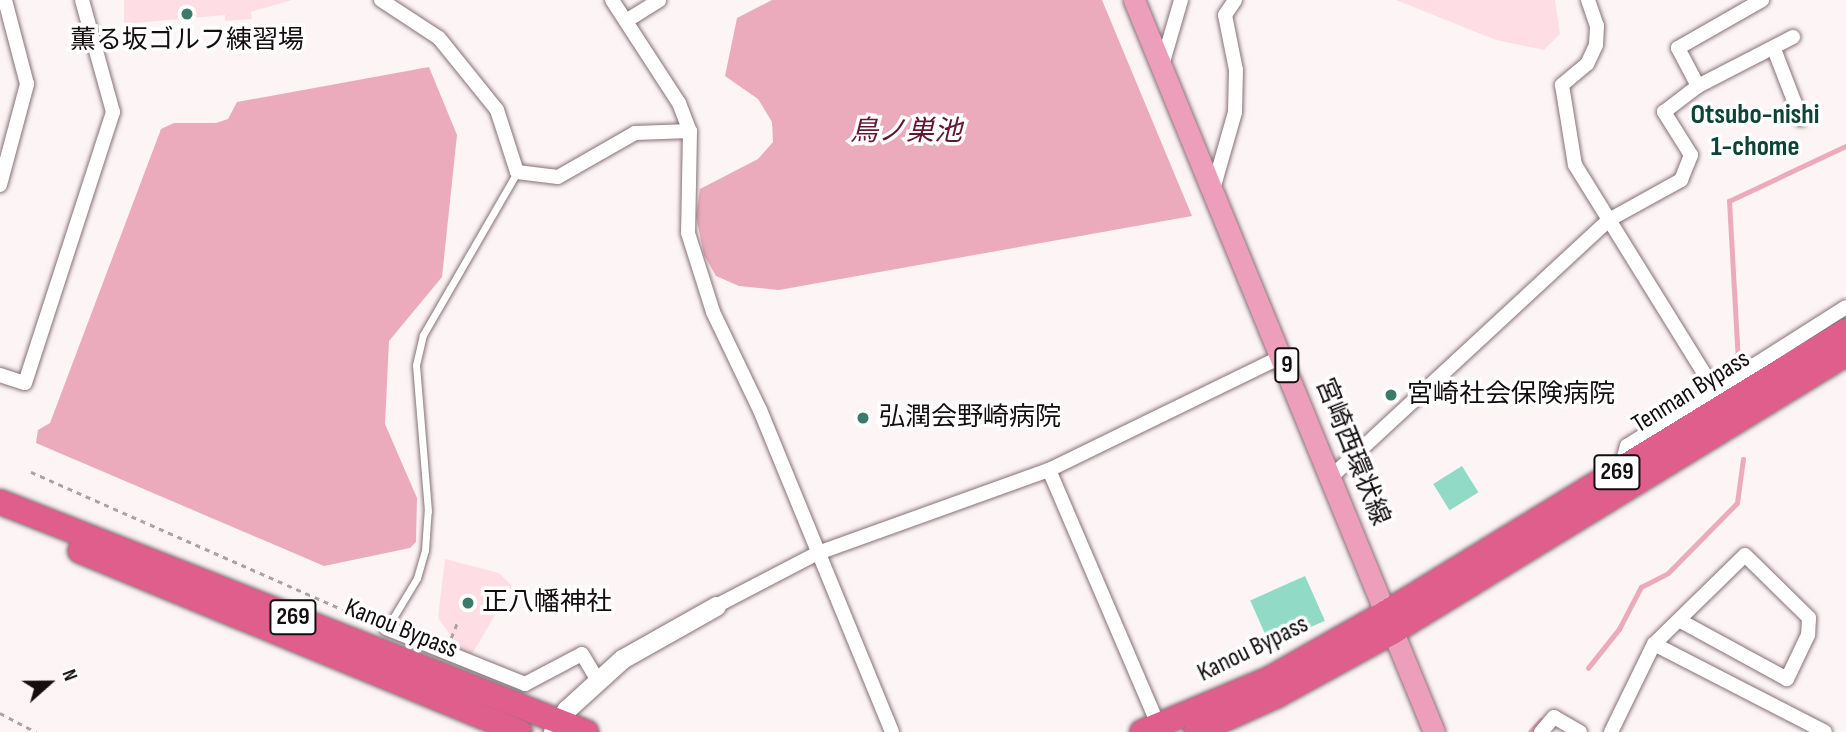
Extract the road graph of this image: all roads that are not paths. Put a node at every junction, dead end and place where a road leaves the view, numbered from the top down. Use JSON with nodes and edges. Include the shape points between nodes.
{"nodes":[{"id":1,"x":5,"y":0,"type":"edge"},
{"id":2,"x":82,"y":0,"type":"edge"},
{"id":3,"x":381,"y":0,"type":"edge"},
{"id":4,"x":612,"y":0,"type":"edge"},
{"id":5,"x":659,"y":0,"type":"edge"},
{"id":6,"x":1134,"y":0,"type":"edge"},
{"id":7,"x":1181,"y":0,"type":"edge"},
{"id":8,"x":1235,"y":0,"type":"edge"},
{"id":9,"x":1588,"y":0,"type":"edge"},
{"id":10,"x":1762,"y":0,"type":"edge"},
{"id":11,"x":626,"y":21,"type":"junction"},
{"id":12,"x":1793,"y":37,"type":"dead end"},
{"id":13,"x":1774,"y":50,"type":"junction"},
{"id":14,"x":1161,"y":69,"type":"junction"},
{"id":15,"x":1698,"y":86,"type":"junction"},
{"id":16,"x":1801,"y":119,"type":"dead end"},
{"id":17,"x":690,"y":131,"type":"junction"},
{"id":18,"x":517,"y":172,"type":"junction"},
{"id":19,"x":0,"y":185,"type":"edge"},
{"id":20,"x":1212,"y":193,"type":"junction"},
{"id":21,"x":1607,"y":221,"type":"junction"},
{"id":22,"x":1846,"y":307,"type":"edge"},
{"id":23,"x":1846,"y":331,"type":"edge"},
{"id":24,"x":1846,"y":354,"type":"edge"},
{"id":25,"x":1283,"y":356,"type":"junction"},
{"id":26,"x":0,"y":376,"type":"edge"},
{"id":27,"x":1716,"y":391,"type":"junction"},
{"id":28,"x":1049,"y":470,"type":"junction"},
{"id":29,"x":1621,"y":470,"type":"junction"},
{"id":30,"x":1331,"y":477,"type":"junction"},
{"id":31,"x":0,"y":502,"type":"edge"},
{"id":32,"x":0,"y":519,"type":"edge"},
{"id":33,"x":818,"y":553,"type":"junction"},
{"id":34,"x":716,"y":606,"type":"joint"},
{"id":35,"x":1679,"y":620,"type":"junction"},
{"id":36,"x":1391,"y":621,"type":"junction"},
{"id":37,"x":386,"y":628,"type":"joint"},
{"id":38,"x":1654,"y":644,"type":"junction"},
{"id":39,"x":597,"y":679,"type":"junction"},
{"id":40,"x":556,"y":728,"type":"edge"},
{"id":41,"x":1150,"y":729,"type":"edge"},
{"id":42,"x":520,"y":732,"type":"edge"},
{"id":43,"x":586,"y":732,"type":"edge"},
{"id":44,"x":892,"y":732,"type":"edge"},
{"id":45,"x":1196,"y":732,"type":"edge"},
{"id":46,"x":1434,"y":732,"type":"edge"},
{"id":47,"x":1541,"y":732,"type":"edge"},
{"id":48,"x":1580,"y":732,"type":"edge"},
{"id":49,"x":1611,"y":732,"type":"edge"},
{"id":50,"x":1825,"y":732,"type":"edge"}],
"edges":[{"from":1,"to":19,"type":"street","via":[[27,84]]},
{"from":2,"to":26,"type":"street","via":[[113,112],[24,383]]},
{"from":3,"to":18,"type":"street","via":[[439,38],[498,110]]},
{"from":4,"to":11,"type":"street"},
{"from":5,"to":11,"type":"street"},
{"from":6,"to":14,"type":"main road","name":"宮崎西環状線","number":"9"},
{"from":7,"to":14,"type":"street"},
{"from":8,"to":20,"type":"street","via":[[1225,15],[1236,70],[1235,113]]},
{"from":9,"to":21,"type":"street","via":[[1597,26],[1596,45],[1587,64],[1562,85],[1575,165]]},
{"from":10,"to":15,"type":"street","via":[[1678,48]]},
{"from":11,"to":17,"type":"street","via":[[679,103]]},
{"from":12,"to":13,"type":"street"},
{"from":13,"to":15,"type":"street"},
{"from":13,"to":16,"type":"street"},
{"from":14,"to":20,"type":"main road","name":"宮崎西環状線","number":"9"},
{"from":15,"to":21,"type":"street","via":[[1664,112],[1691,155],[1681,180]]},
{"from":17,"to":18,"type":"street","via":[[635,133],[558,177]]},
{"from":17,"to":33,"type":"street","via":[[688,233],[713,312]]},
{"from":18,"to":37,"type":"lane","via":[[423,335],[416,374],[428,512],[425,550],[417,578]]},
{"from":20,"to":25,"type":"main road","name":"宮崎西環状線","number":"9"},
{"from":21,"to":27,"type":"street"},
{"from":21,"to":30,"type":"street"},
{"from":22,"to":27,"type":"street"},
{"from":23,"to":29,"type":"highway","name":"Tenman Bypass","number":"269"},
{"from":24,"to":36,"type":"highway","name":"Tenman Bypass","number":"269"},
{"from":25,"to":28,"type":"street"},
{"from":25,"to":30,"type":"main road","name":"宮崎西環状線","number":"9"},
{"from":27,"to":29,"type":"street","via":[[1627,446]]},
{"from":28,"to":33,"type":"street"},
{"from":28,"to":41,"type":"street"},
{"from":29,"to":36,"type":"highway","name":"Tenman Bypass","number":"269"},
{"from":30,"to":36,"type":"main road","name":"宮崎西環状線","number":"9"},
{"from":31,"to":40,"type":"highway","name":"Kanou Bypass","number":"269"},
{"from":32,"to":42,"type":"highway","name":"Kanou Bypass","number":"269"},
{"from":33,"to":34,"type":"street"},
{"from":33,"to":44,"type":"street"},
{"from":34,"to":39,"type":"street","via":[[646,643]]},
{"from":35,"to":35,"type":"street","via":[[1745,555],[1809,618],[1808,635],[1787,679]]},
{"from":35,"to":38,"type":"street"},
{"from":36,"to":41,"type":"highway","name":"Kanou Bypass","number":"269"},
{"from":36,"to":45,"type":"highway","name":"Kanou Bypass","number":"269","via":[[1276,696]]},
{"from":36,"to":46,"type":"main road","name":"宮崎西環状線","number":"9"},
{"from":37,"to":39,"type":"street","via":[[525,684],[582,654]]},
{"from":38,"to":49,"type":"street"},
{"from":38,"to":50,"type":"street"},
{"from":39,"to":40,"type":"street"},
{"from":40,"to":43,"type":"highway","name":"Kanou Bypass","number":"269"},
{"from":47,"to":48,"type":"street","via":[[1554,717]]}]}
